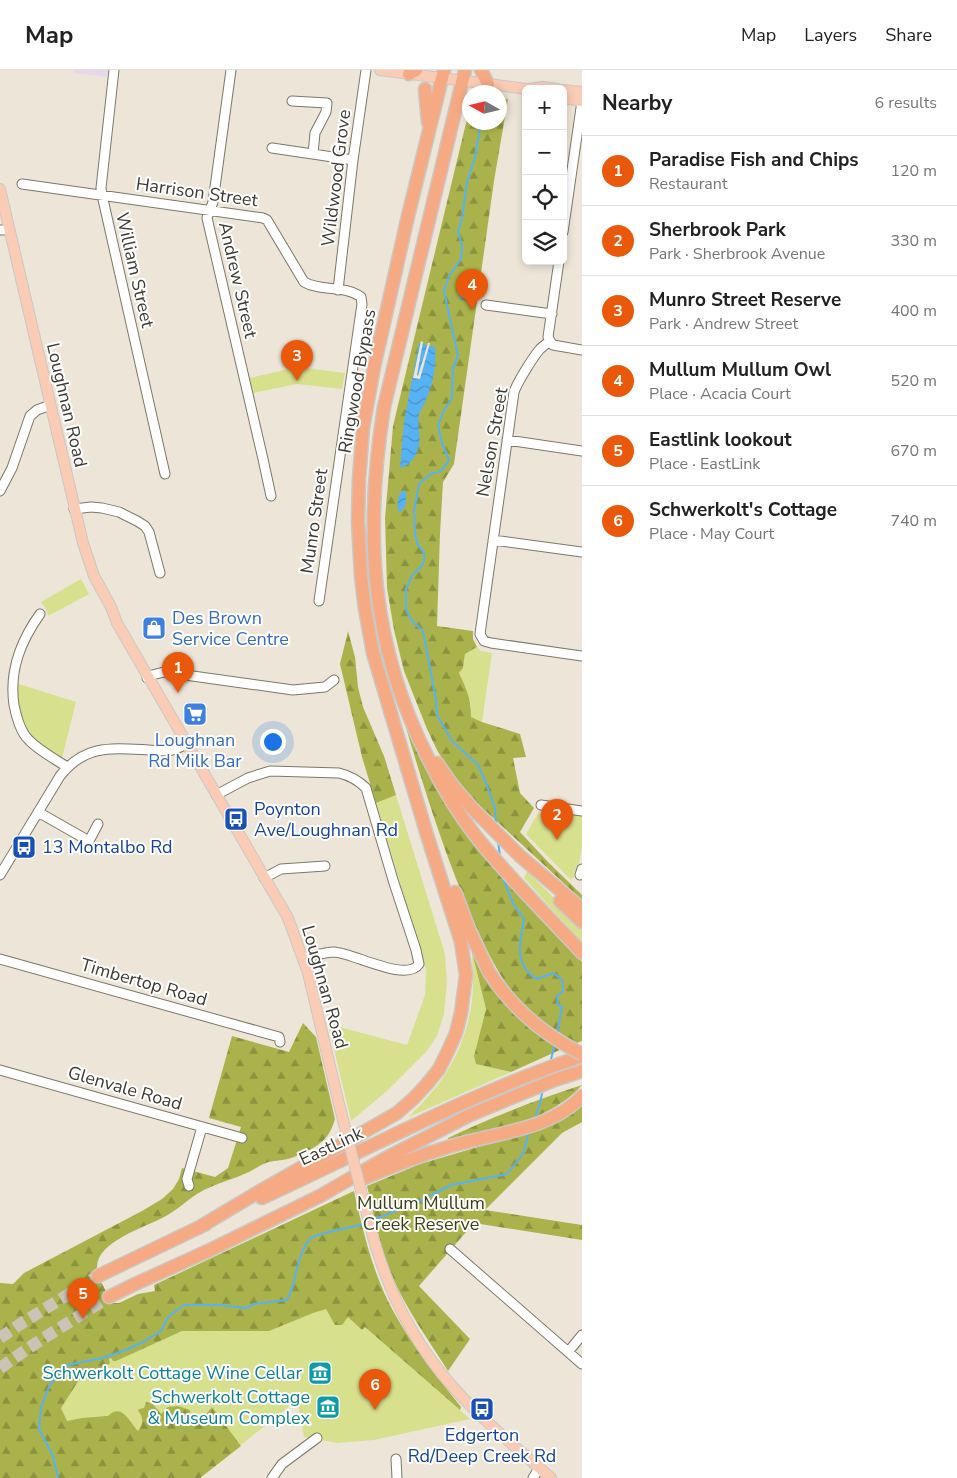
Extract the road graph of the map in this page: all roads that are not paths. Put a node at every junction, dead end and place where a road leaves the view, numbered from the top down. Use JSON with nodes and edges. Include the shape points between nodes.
{"nodes":[{"id":1,"x":114,"y":70,"type":"edge"},
{"id":2,"x":231,"y":70,"type":"edge"},
{"id":3,"x":366,"y":70,"type":"edge"},
{"id":4,"x":386,"y":70,"type":"edge"},
{"id":5,"x":481,"y":70,"type":"edge"},
{"id":6,"x":415,"y":73,"type":"edge"},
{"id":7,"x":443,"y":74,"type":"edge"},
{"id":8,"x":491,"y":85,"type":"edge"},
{"id":9,"x":507,"y":88,"type":"edge"},
{"id":10,"x":425,"y":89,"type":"joint"},
{"id":11,"x":462,"y":89,"type":"edge"},
{"id":12,"x":522,"y":89,"type":"edge"},
{"id":13,"x":567,"y":90,"type":"edge"},
{"id":14,"x":582,"y":92,"type":"edge"},
{"id":15,"x":462,"y":94,"type":"edge"},
{"id":16,"x":567,"y":99,"type":"edge"},
{"id":17,"x":292,"y":101,"type":"dead end"},
{"id":18,"x":582,"y":101,"type":"edge"},
{"id":19,"x":429,"y":132,"type":"junction"},
{"id":20,"x":272,"y":148,"type":"dead end"},
{"id":21,"x":313,"y":154,"type":"junction"},
{"id":22,"x":353,"y":160,"type":"junction"},
{"id":23,"x":22,"y":184,"type":"dead end"},
{"id":24,"x":0,"y":189,"type":"edge"},
{"id":25,"x":102,"y":195,"type":"junction"},
{"id":26,"x":210,"y":210,"type":"junction"},
{"id":27,"x":0,"y":218,"type":"edge"},
{"id":28,"x":565,"y":220,"type":"edge"},
{"id":29,"x":1,"y":230,"type":"edge"},
{"id":30,"x":558,"y":265,"type":"edge"},
{"id":31,"x":338,"y":290,"type":"junction"},
{"id":32,"x":361,"y":297,"type":"joint"},
{"id":33,"x":486,"y":305,"type":"dead end"},
{"id":34,"x":552,"y":314,"type":"junction"},
{"id":35,"x":550,"y":341,"type":"junction"},
{"id":36,"x":582,"y":350,"type":"edge"},
{"id":37,"x":45,"y":407,"type":"junction"},
{"id":38,"x":507,"y":440,"type":"junction"},
{"id":39,"x":582,"y":451,"type":"edge"},
{"id":40,"x":165,"y":474,"type":"dead end"},
{"id":41,"x":0,"y":491,"type":"edge"},
{"id":42,"x":271,"y":496,"type":"dead end"},
{"id":43,"x":74,"y":510,"type":"junction"},
{"id":44,"x":493,"y":540,"type":"junction"},
{"id":45,"x":582,"y":552,"type":"edge"},
{"id":46,"x":160,"y":573,"type":"dead end"},
{"id":47,"x":319,"y":601,"type":"dead end"},
{"id":48,"x":40,"y":614,"type":"dead end"},
{"id":49,"x":117,"y":623,"type":"junction"},
{"id":50,"x":385,"y":634,"type":"junction"},
{"id":51,"x":582,"y":656,"type":"edge"},
{"id":52,"x":147,"y":678,"type":"junction"},
{"id":53,"x":334,"y":680,"type":"dead end"},
{"id":54,"x":387,"y":701,"type":"junction"},
{"id":55,"x":186,"y":744,"type":"junction"},
{"id":56,"x":67,"y":767,"type":"junction"},
{"id":57,"x":216,"y":795,"type":"junction"},
{"id":58,"x":541,"y":805,"type":"dead end"},
{"id":59,"x":582,"y":809,"type":"edge"},
{"id":60,"x":38,"y":812,"type":"junction"},
{"id":61,"x":98,"y":824,"type":"dead end"},
{"id":62,"x":520,"y":856,"type":"junction"},
{"id":63,"x":325,"y":866,"type":"dead end"},
{"id":64,"x":0,"y":875,"type":"edge"},
{"id":65,"x":264,"y":878,"type":"junction"},
{"id":66,"x":582,"y":909,"type":"edge"},
{"id":67,"x":582,"y":922,"type":"edge"},
{"id":68,"x":582,"y":953,"type":"edge"},
{"id":69,"x":303,"y":958,"type":"junction"},
{"id":70,"x":0,"y":959,"type":"edge"},
{"id":71,"x":280,"y":1038,"type":"dead end"},
{"id":72,"x":582,"y":1047,"type":"edge"},
{"id":73,"x":582,"y":1055,"type":"edge"},
{"id":74,"x":0,"y":1070,"type":"edge"},
{"id":75,"x":582,"y":1071,"type":"edge"},
{"id":76,"x":519,"y":1078,"type":"junction"},
{"id":77,"x":582,"y":1096,"type":"edge"},
{"id":78,"x":202,"y":1127,"type":"junction"},
{"id":79,"x":242,"y":1138,"type":"dead end"},
{"id":80,"x":189,"y":1186,"type":"dead end"},
{"id":81,"x":320,"y":1196,"type":"junction"},
{"id":82,"x":198,"y":1228,"type":"junction"},
{"id":83,"x":450,"y":1249,"type":"dead end"},
{"id":84,"x":98,"y":1276,"type":"tunnel mouth"},
{"id":85,"x":109,"y":1297,"type":"tunnel mouth"},
{"id":86,"x":582,"y":1335,"type":"edge"},
{"id":87,"x":568,"y":1352,"type":"junction"},
{"id":88,"x":582,"y":1364,"type":"edge"},
{"id":89,"x":317,"y":1438,"type":"dead end"},
{"id":90,"x":396,"y":1459,"type":"dead end"},
{"id":91,"x":540,"y":1468,"type":"junction"},
{"id":92,"x":272,"y":1478,"type":"edge"},
{"id":93,"x":397,"y":1478,"type":"edge"},
{"id":94,"x":533,"y":1478,"type":"edge"},
{"id":95,"x":551,"y":1478,"type":"edge"}],
"edges":[{"from":1,"to":25,"type":"street","name":"William Street"},
{"from":2,"to":26,"type":"street","name":"Andrew Street"},
{"from":3,"to":22,"type":"street","name":"Wildwood Grove"},
{"from":4,"to":6,"type":"main road"},
{"from":5,"to":8,"type":"highway"},
{"from":6,"to":7,"type":"main road"},
{"from":6,"to":10,"type":"main road"},
{"from":7,"to":11,"type":"main road"},
{"from":7,"to":19,"type":"highway","name":"Ringwood Bypass"},
{"from":9,"to":12,"type":"main road"},
{"from":10,"to":19,"type":"highway"},
{"from":13,"to":14,"type":"main road"},
{"from":15,"to":50,"type":"highway","name":"Ringwood Bypass","via":[[391,374],[378,441],[373,544]]},
{"from":16,"to":18,"type":"main road"},
{"from":17,"to":21,"type":"street","via":[[327,103],[315,133]]},
{"from":18,"to":28,"type":"street"},
{"from":19,"to":54,"type":"highway","name":"Ringwood Bypass","via":[[374,367],[361,451],[358,521],[361,576],[368,631]]},
{"from":20,"to":21,"type":"street"},
{"from":21,"to":22,"type":"street"},
{"from":22,"to":31,"type":"street","name":"Wildwood Grove"},
{"from":23,"to":25,"type":"street","name":"Harrison Street"},
{"from":24,"to":43,"type":"main road","name":"Loughnan Road"},
{"from":25,"to":26,"type":"street","name":"Harrison Street"},
{"from":25,"to":40,"type":"street","name":"William Street"},
{"from":26,"to":31,"type":"street","name":"Harrison Street","via":[[267,220],[304,282]]},
{"from":26,"to":42,"type":"street","name":"Andrew Street","via":[[207,222]]},
{"from":27,"to":29,"type":"main road","name":"Loughnan Road"},
{"from":29,"to":37,"type":"main road","name":"Loughnan Road"},
{"from":30,"to":34,"type":"street"},
{"from":31,"to":32,"type":"street","name":"Harrison Street"},
{"from":32,"to":47,"type":"street","name":"Munro Street"},
{"from":33,"to":34,"type":"street"},
{"from":34,"to":35,"type":"street"},
{"from":35,"to":36,"type":"street","via":[[553,345]]},
{"from":35,"to":38,"type":"street","name":"Nelson Street","via":[[537,352],[515,388]]},
{"from":37,"to":41,"type":"street","via":[[30,416],[12,468]]},
{"from":37,"to":49,"type":"main road","name":"Loughnan Road","via":[[83,559],[105,609]]},
{"from":38,"to":39,"type":"street"},
{"from":38,"to":44,"type":"street","name":"Nelson Street"},
{"from":43,"to":46,"type":"street","via":[[102,508],[119,512],[145,526]]},
{"from":43,"to":49,"type":"main road","name":"Loughnan Road","via":[[89,563]]},
{"from":44,"to":45,"type":"street"},
{"from":44,"to":51,"type":"street","name":"Nelson Street","via":[[480,630],[482,639]]},
{"from":48,"to":56,"type":"street","via":[[30,627],[14,670],[12,692],[24,735]]},
{"from":49,"to":52,"type":"main road","name":"Loughnan Road"},
{"from":50,"to":62,"type":"highway","via":[[405,696],[436,762],[472,808]]},
{"from":50,"to":68,"type":"highway","via":[[391,667],[404,706],[442,788],[474,835]]},
{"from":52,"to":53,"type":"street","via":[[164,672],[293,690],[325,687]]},
{"from":52,"to":55,"type":"main road","name":"Loughnan Road"},
{"from":54,"to":73,"type":"highway","bridge":true,"via":[[458,902],[489,972],[512,1003],[529,1019],[546,1034]]},
{"from":54,"to":82,"type":"highway","via":[[461,942],[466,975],[462,1013],[456,1033],[427,1084],[397,1112]]},
{"from":55,"to":56,"type":"street","via":[[172,751],[104,748],[85,754]]},
{"from":55,"to":57,"type":"main road","name":"Loughnan Road"},
{"from":56,"to":60,"type":"street"},
{"from":57,"to":65,"type":"main road","name":"Loughnan Road"},
{"from":57,"to":69,"type":"street","via":[[248,778],[270,771],[339,773],[349,775],[366,788],[419,964],[402,971],[334,952]]},
{"from":58,"to":59,"type":"street"},
{"from":60,"to":61,"type":"street","via":[[89,841]]},
{"from":60,"to":64,"type":"street"},
{"from":62,"to":66,"type":"highway"},
{"from":62,"to":67,"type":"highway"},
{"from":63,"to":65,"type":"street","via":[[281,869]]},
{"from":65,"to":69,"type":"main road","name":"Loughnan Road","via":[[288,918]]},
{"from":69,"to":91,"type":"main road","name":"Loughnan Road","bridge":true,"via":[[369,1222],[394,1296],[424,1349],[453,1387]]},
{"from":70,"to":71,"type":"street","name":"Timbertop Road"},
{"from":72,"to":76,"type":"highway"},
{"from":73,"to":76,"type":"highway"},
{"from":74,"to":78,"type":"street","name":"Glenvale Road"},
{"from":75,"to":81,"type":"highway","name":"EastLink","via":[[470,1115]]},
{"from":76,"to":82,"type":"highway","name":"EastLink"},
{"from":77,"to":81,"type":"highway","via":[[570,1107],[542,1122],[450,1146]]},
{"from":78,"to":79,"type":"street","name":"Glenvale Road"},
{"from":78,"to":80,"type":"street"},
{"from":81,"to":85,"type":"highway","name":"EastLink"},
{"from":82,"to":84,"type":"highway","name":"EastLink"},
{"from":83,"to":87,"type":"street"},
{"from":86,"to":87,"type":"street"},
{"from":87,"to":88,"type":"street"},
{"from":89,"to":92,"type":"street","via":[[282,1464]]},
{"from":90,"to":93,"type":"street"},
{"from":91,"to":94,"type":"street"},
{"from":91,"to":95,"type":"main road","name":"Loughnan Road"}]}
